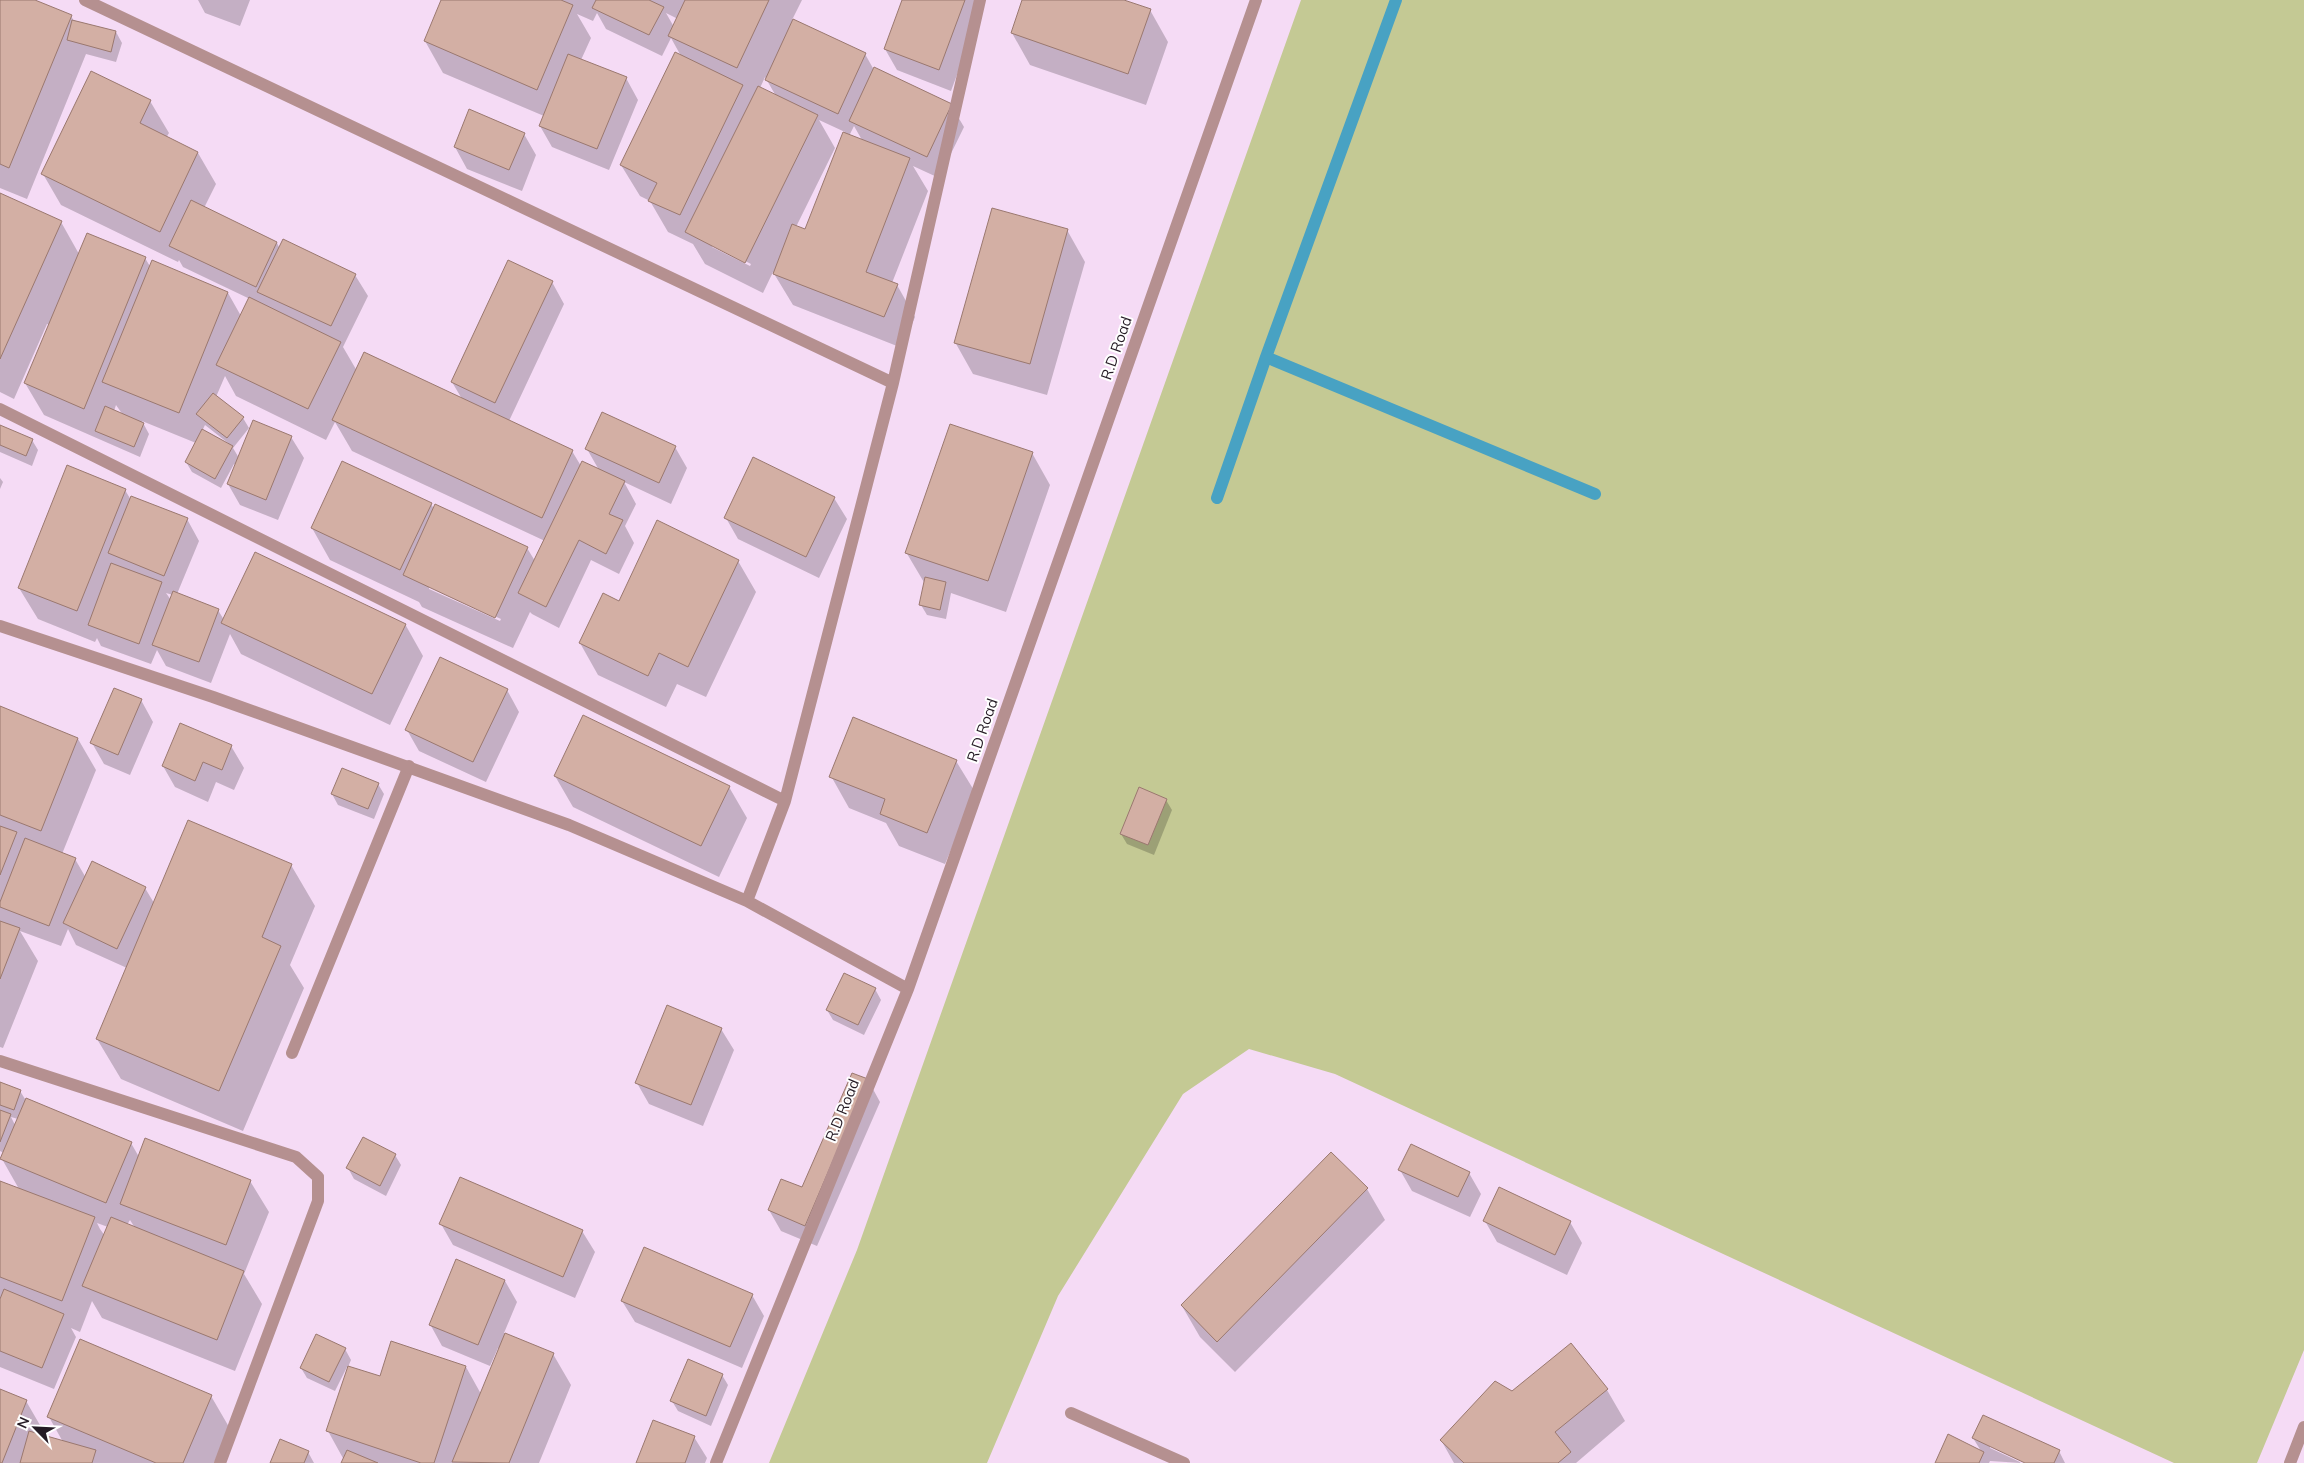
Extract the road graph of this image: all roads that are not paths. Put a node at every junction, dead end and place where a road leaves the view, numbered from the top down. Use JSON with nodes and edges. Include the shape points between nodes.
{"nodes":[{"id":1,"x":84,"y":0,"type":"edge"},
{"id":2,"x":980,"y":0,"type":"edge"},
{"id":3,"x":1256,"y":0,"type":"edge"},
{"id":4,"x":893,"y":383,"type":"junction"},
{"id":5,"x":0,"y":409,"type":"edge"},
{"id":6,"x":0,"y":626,"type":"edge"},
{"id":7,"x":409,"y":766,"type":"junction"},
{"id":8,"x":785,"y":800,"type":"junction"},
{"id":9,"x":747,"y":901,"type":"junction"},
{"id":10,"x":908,"y":989,"type":"junction"},
{"id":11,"x":292,"y":1053,"type":"dead end"},
{"id":12,"x":0,"y":1061,"type":"edge"},
{"id":13,"x":1071,"y":1413,"type":"dead end"},
{"id":14,"x":2304,"y":1427,"type":"edge"},
{"id":15,"x":220,"y":1463,"type":"edge"},
{"id":16,"x":716,"y":1463,"type":"edge"},
{"id":17,"x":1184,"y":1463,"type":"edge"},
{"id":18,"x":2290,"y":1463,"type":"edge"}],
"edges":[{"from":1,"to":4,"type":"street"},
{"from":2,"to":4,"type":"street"},
{"from":3,"to":10,"type":"street","name":"R.D Road"},
{"from":4,"to":8,"type":"street"},
{"from":5,"to":8,"type":"street"},
{"from":6,"to":7,"type":"street"},
{"from":7,"to":9,"type":"street","via":[[569,825]]},
{"from":7,"to":11,"type":"street"},
{"from":8,"to":9,"type":"street"},
{"from":9,"to":10,"type":"street"},
{"from":10,"to":16,"type":"street","name":"R.D Road"},
{"from":12,"to":15,"type":"street","via":[[296,1157],[318,1177],[318,1202]]},
{"from":13,"to":17,"type":"street"},
{"from":14,"to":18,"type":"street"}]}
